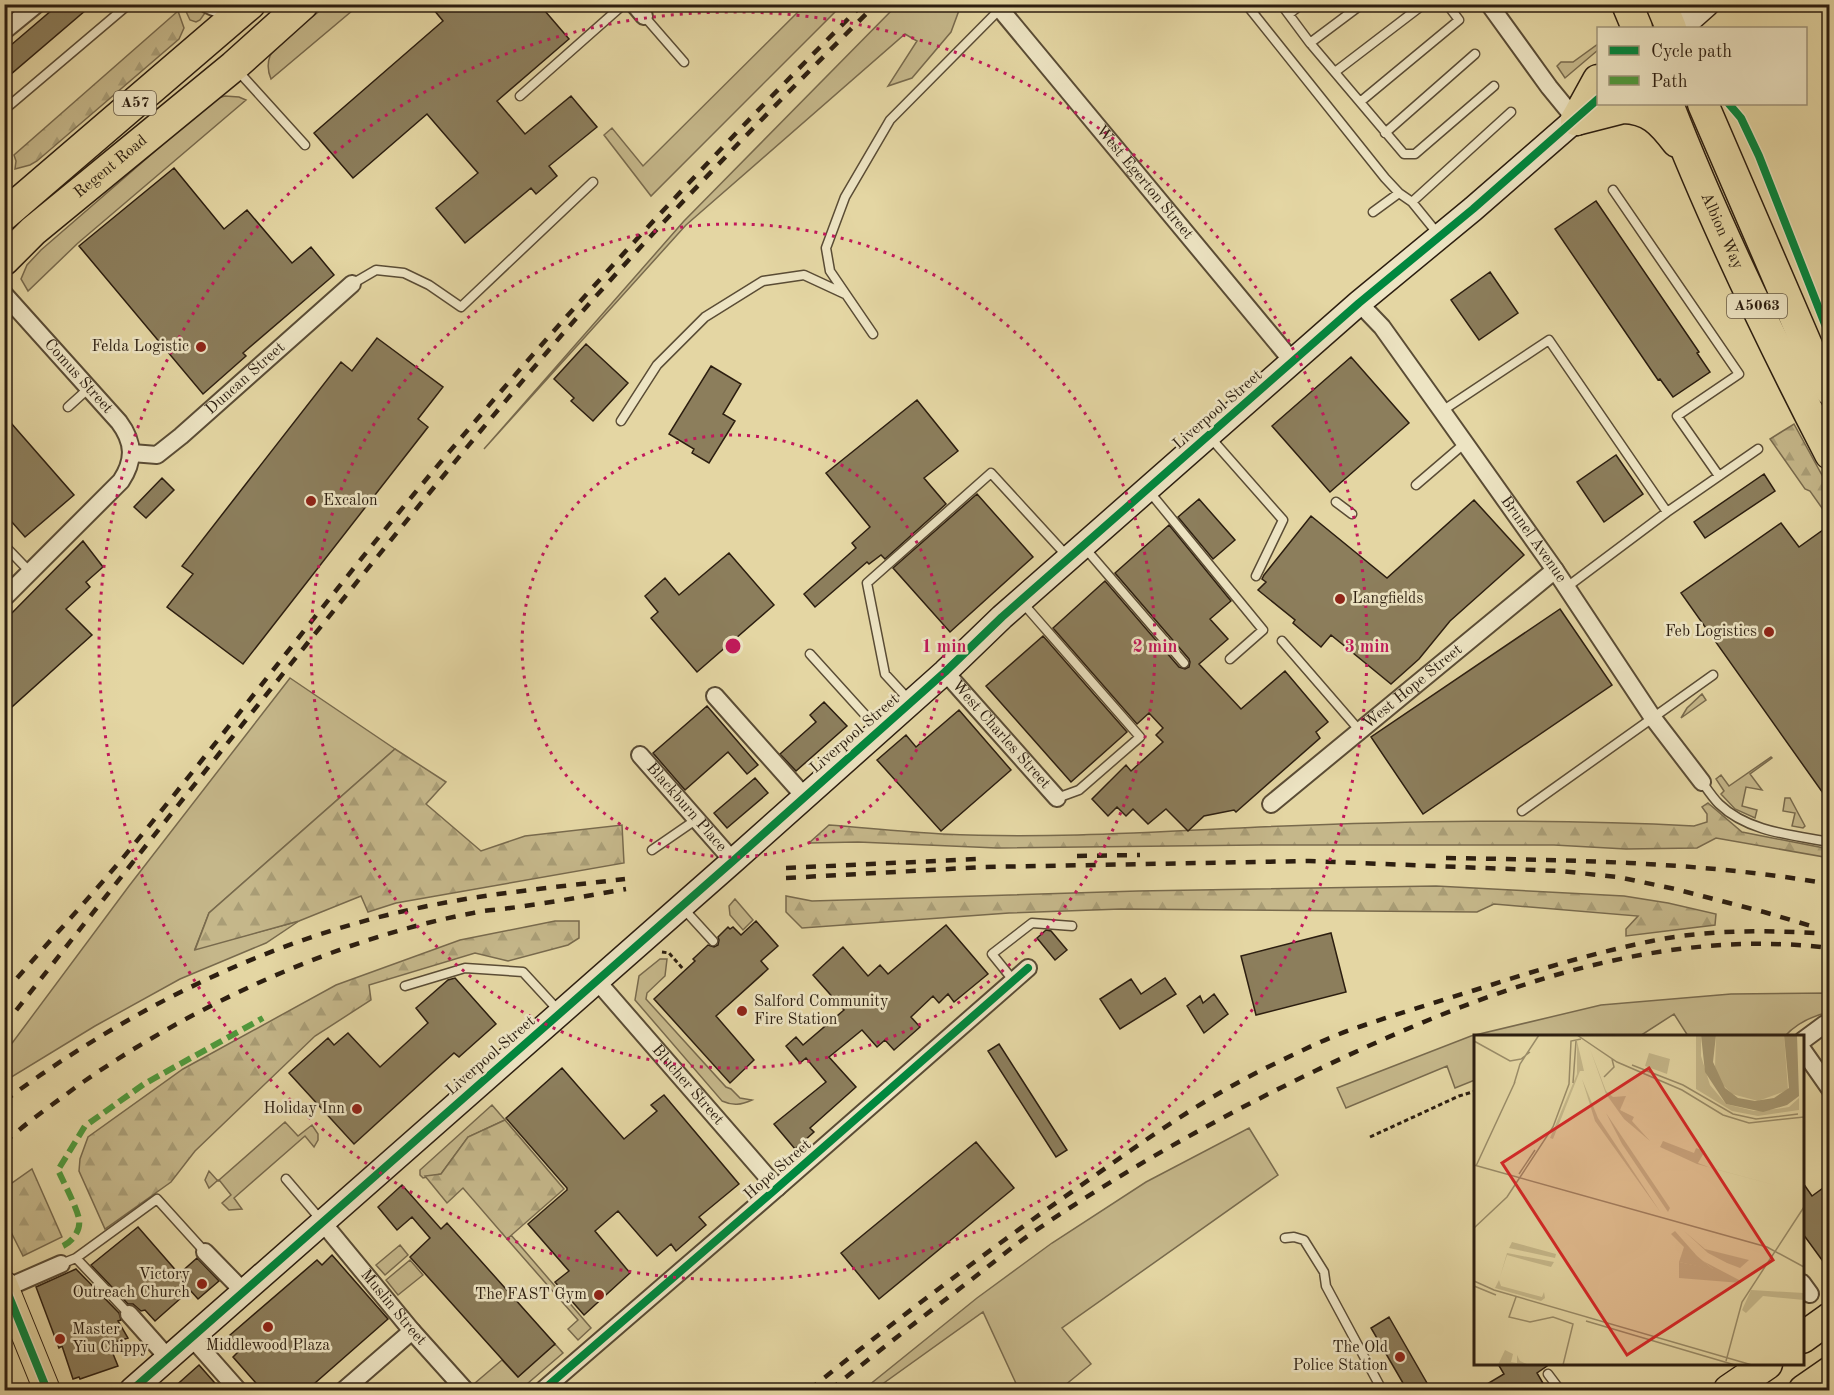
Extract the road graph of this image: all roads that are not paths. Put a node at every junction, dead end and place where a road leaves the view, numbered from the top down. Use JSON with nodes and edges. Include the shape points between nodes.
{"nodes":[{"id":1,"x":36,"y":4,"type":"edge"},
{"id":2,"x":129,"y":4,"type":"edge"},
{"id":3,"x":207,"y":4,"type":"edge"},
{"id":4,"x":249,"y":4,"type":"edge"},
{"id":5,"x":303,"y":4,"type":"edge"},
{"id":6,"x":624,"y":4,"type":"edge"},
{"id":7,"x":1246,"y":4,"type":"edge"},
{"id":8,"x":1281,"y":4,"type":"edge"},
{"id":9,"x":1302,"y":4,"type":"edge"},
{"id":10,"x":1362,"y":4,"type":"edge"},
{"id":11,"x":1424,"y":4,"type":"edge"},
{"id":12,"x":1447,"y":4,"type":"edge"},
{"id":13,"x":1489,"y":4,"type":"edge"},
{"id":14,"x":1661,"y":4,"type":"edge"},
{"id":15,"x":1707,"y":4,"type":"edge"},
{"id":16,"x":1627,"y":5,"type":"edge"},
{"id":17,"x":998,"y":7,"type":"edge"},
{"id":18,"x":639,"y":10,"type":"edge"},
{"id":19,"x":1289,"y":14,"type":"junction"},
{"id":20,"x":1625,"y":27,"type":"edge"},
{"id":21,"x":1637,"y":27,"type":"edge"},
{"id":22,"x":1671,"y":27,"type":"edge"},
{"id":23,"x":1681,"y":27,"type":"edge"},
{"id":24,"x":4,"y":31,"type":"edge"},
{"id":25,"x":1310,"y":43,"type":"junction"},
{"id":26,"x":1475,"y":54,"type":"dead end"},
{"id":27,"x":684,"y":62,"type":"dead end"},
{"id":28,"x":234,"y":66,"type":"junction"},
{"id":29,"x":1335,"y":72,"type":"junction"},
{"id":30,"x":1597,"y":83,"type":"edge"},
{"id":31,"x":1494,"y":86,"type":"dead end"},
{"id":32,"x":520,"y":96,"type":"dead end"},
{"id":33,"x":1597,"y":101,"type":"edge"},
{"id":34,"x":1360,"y":102,"type":"junction"},
{"id":35,"x":1668,"y":105,"type":"edge"},
{"id":36,"x":1703,"y":105,"type":"edge"},
{"id":37,"x":4,"y":110,"type":"edge"},
{"id":38,"x":1512,"y":112,"type":"dead end"},
{"id":39,"x":1576,"y":120,"type":"junction"},
{"id":40,"x":1385,"y":133,"type":"junction"},
{"id":41,"x":304,"y":145,"type":"dead end"},
{"id":42,"x":1688,"y":156,"type":"junction"},
{"id":43,"x":593,"y":182,"type":"dead end"},
{"id":44,"x":1613,"y":190,"type":"dead end"},
{"id":45,"x":1399,"y":193,"type":"junction"},
{"id":46,"x":1412,"y":202,"type":"junction"},
{"id":47,"x":1373,"y":212,"type":"dead end"},
{"id":48,"x":4,"y":215,"type":"edge"},
{"id":49,"x":1441,"y":237,"type":"junction"},
{"id":50,"x":4,"y":260,"type":"edge"},
{"id":51,"x":352,"y":284,"type":"joint"},
{"id":52,"x":4,"y":294,"type":"edge"},
{"id":53,"x":846,"y":294,"type":"junction"},
{"id":54,"x":1359,"y":303,"type":"junction"},
{"id":55,"x":873,"y":334,"type":"dead end"},
{"id":56,"x":1293,"y":362,"type":"junction"},
{"id":57,"x":89,"y":388,"type":"junction"},
{"id":58,"x":1830,"y":390,"type":"edge"},
{"id":59,"x":68,"y":407,"type":"dead end"},
{"id":60,"x":1442,"y":411,"type":"junction"},
{"id":61,"x":621,"y":421,"type":"dead end"},
{"id":62,"x":1209,"y":436,"type":"junction"},
{"id":63,"x":1465,"y":442,"type":"junction"},
{"id":64,"x":1758,"y":449,"type":"dead end"},
{"id":65,"x":1830,"y":454,"type":"edge"},
{"id":66,"x":130,"y":461,"type":"junction"},
{"id":67,"x":1719,"y":476,"type":"junction"},
{"id":68,"x":1416,"y":485,"type":"dead end"},
{"id":69,"x":1148,"y":490,"type":"junction"},
{"id":70,"x":1336,"y":502,"type":"dead end"},
{"id":71,"x":1667,"y":512,"type":"junction"},
{"id":72,"x":1352,"y":514,"type":"dead end"},
{"id":73,"x":4,"y":545,"type":"edge"},
{"id":74,"x":1076,"y":552,"type":"junction"},
{"id":75,"x":1555,"y":570,"type":"junction"},
{"id":76,"x":30,"y":572,"type":"junction"},
{"id":77,"x":1256,"y":576,"type":"dead end"},
{"id":78,"x":1567,"y":587,"type":"junction"},
{"id":79,"x":4,"y":598,"type":"edge"},
{"id":80,"x":1021,"y":601,"type":"junction"},
{"id":81,"x":1282,"y":641,"type":"dead end"},
{"id":82,"x":810,"y":654,"type":"dead end"},
{"id":83,"x":1230,"y":659,"type":"dead end"},
{"id":84,"x":1184,"y":663,"type":"dead end"},
{"id":85,"x":945,"y":672,"type":"junction"},
{"id":86,"x":1713,"y":675,"type":"dead end"},
{"id":87,"x":715,"y":696,"type":"dead end"},
{"id":88,"x":912,"y":702,"type":"junction"},
{"id":89,"x":1653,"y":718,"type":"junction"},
{"id":90,"x":879,"y":731,"type":"junction"},
{"id":91,"x":1360,"y":731,"type":"junction"},
{"id":92,"x":640,"y":755,"type":"dead end"},
{"id":93,"x":1702,"y":782,"type":"joint"},
{"id":94,"x":804,"y":796,"type":"junction"},
{"id":95,"x":1057,"y":798,"type":"joint"},
{"id":96,"x":1271,"y":804,"type":"dead end"},
{"id":97,"x":1522,"y":811,"type":"dead end"},
{"id":98,"x":697,"y":819,"type":"junction"},
{"id":99,"x":1830,"y":842,"type":"edge"},
{"id":100,"x":652,"y":850,"type":"dead end"},
{"id":101,"x":733,"y":861,"type":"junction"},
{"id":102,"x":682,"y":906,"type":"junction"},
{"id":103,"x":1072,"y":926,"type":"dead end"},
{"id":104,"x":713,"y":941,"type":"dead end"},
{"id":105,"x":1028,"y":968,"type":"dead end"},
{"id":106,"x":597,"y":981,"type":"junction"},
{"id":107,"x":1013,"y":981,"type":"junction"},
{"id":108,"x":405,"y":986,"type":"dead end"},
{"id":109,"x":561,"y":1013,"type":"junction"},
{"id":110,"x":1830,"y":1024,"type":"edge"},
{"id":111,"x":1804,"y":1040,"type":"edge"},
{"id":112,"x":1804,"y":1050,"type":"edge"},
{"id":113,"x":1830,"y":1089,"type":"edge"},
{"id":114,"x":286,"y":1179,"type":"dead end"},
{"id":115,"x":777,"y":1188,"type":"junction"},
{"id":116,"x":323,"y":1223,"type":"junction"},
{"id":117,"x":1285,"y":1238,"type":"dead end"},
{"id":118,"x":205,"y":1252,"type":"joint"},
{"id":119,"x":69,"y":1261,"type":"junction"},
{"id":120,"x":5,"y":1286,"type":"edge"},
{"id":121,"x":244,"y":1292,"type":"junction"},
{"id":122,"x":129,"y":1314,"type":"joint"},
{"id":123,"x":1830,"y":1318,"type":"edge"},
{"id":124,"x":412,"y":1331,"type":"junction"},
{"id":125,"x":1804,"y":1337,"type":"edge"},
{"id":126,"x":193,"y":1339,"type":"junction"},
{"id":127,"x":169,"y":1359,"type":"junction"},
{"id":128,"x":1766,"y":1365,"type":"edge"},
{"id":129,"x":1830,"y":1372,"type":"edge"},
{"id":130,"x":1548,"y":1374,"type":"dead end"},
{"id":131,"x":47,"y":1390,"type":"edge"},
{"id":132,"x":132,"y":1390,"type":"edge"},
{"id":133,"x":238,"y":1390,"type":"edge"},
{"id":134,"x":344,"y":1390,"type":"edge"},
{"id":135,"x":465,"y":1390,"type":"edge"},
{"id":136,"x":543,"y":1390,"type":"edge"},
{"id":137,"x":1382,"y":1390,"type":"edge"},
{"id":138,"x":1560,"y":1390,"type":"edge"},
{"id":139,"x":1729,"y":1390,"type":"edge"},
{"id":140,"x":1804,"y":1390,"type":"edge"}],
"edges":[{"from":1,"to":24,"type":"street"},
{"from":2,"to":37,"type":"lane"},
{"from":3,"to":4,"type":"street","via":[[223,10]]},
{"from":4,"to":48,"type":"highway","name":"Regent Road","number":"A57"},
{"from":5,"to":28,"type":"highway","name":"Regent Road","number":"A57"},
{"from":6,"to":32,"type":"lane"},
{"from":7,"to":45,"type":"lane"},
{"from":8,"to":19,"type":"lane"},
{"from":9,"to":19,"type":"lane"},
{"from":10,"to":25,"type":"lane"},
{"from":11,"to":29,"type":"lane"},
{"from":12,"to":34,"type":"lane","via":[[1459,20]]},
{"from":13,"to":39,"type":"street"},
{"from":14,"to":22,"type":"highway"},
{"from":15,"to":23,"type":"street"},
{"from":16,"to":20,"type":"highway"},
{"from":16,"to":21,"type":"highway"},
{"from":17,"to":53,"type":"lane","via":[[890,120],[845,197],[826,248],[830,271]]},
{"from":17,"to":56,"type":"street","name":"West Egerton Street"},
{"from":18,"to":27,"type":"lane"},
{"from":19,"to":25,"type":"lane"},
{"from":25,"to":29,"type":"lane"},
{"from":26,"to":40,"type":"lane"},
{"from":28,"to":41,"type":"lane"},
{"from":28,"to":50,"type":"highway","name":"Regent Road","number":"A57","via":[[33,231]]},
{"from":29,"to":34,"type":"lane"},
{"from":30,"to":39,"type":"highway"},
{"from":31,"to":40,"type":"lane","via":[[1415,154],[1404,154]]},
{"from":33,"to":39,"type":"street","name":"Liverpool Street"},
{"from":34,"to":40,"type":"lane"},
{"from":35,"to":42,"type":"highway","name":"Albion Way","number":"A5063"},
{"from":36,"to":58,"type":"highway","name":"Albion Way","number":"A5063"},
{"from":38,"to":46,"type":"lane"},
{"from":39,"to":42,"type":"highway","via":[[1623,108],[1647,112],[1661,122]]},
{"from":39,"to":49,"type":"street","name":"Liverpool Street"},
{"from":42,"to":65,"type":"highway","name":"Albion Way","number":"A5063","via":[[1782,362]]},
{"from":43,"to":51,"type":"lane","via":[[461,307],[404,273],[376,270]]},
{"from":44,"to":67,"type":"lane","via":[[1739,374],[1677,416]]},
{"from":45,"to":46,"type":"lane"},
{"from":45,"to":47,"type":"lane"},
{"from":46,"to":49,"type":"lane"},
{"from":49,"to":54,"type":"street","name":"Liverpool Street"},
{"from":51,"to":66,"type":"street","name":"Duncan Street","via":[[158,455]]},
{"from":52,"to":57,"type":"street","name":"Comus Street"},
{"from":53,"to":55,"type":"lane"},
{"from":53,"to":61,"type":"lane","via":[[804,275],[763,281],[705,317],[657,365]]},
{"from":54,"to":56,"type":"street","name":"Liverpool Street"},
{"from":54,"to":60,"type":"street","name":"Brunel Avenue","via":[[1382,327]]},
{"from":56,"to":62,"type":"street","name":"Liverpool Street"},
{"from":57,"to":59,"type":"lane"},
{"from":57,"to":66,"type":"street","name":"Comus Street","via":[[126,432]]},
{"from":60,"to":63,"type":"street","name":"Brunel Avenue"},
{"from":60,"to":71,"type":"lane","via":[[1549,340]]},
{"from":62,"to":69,"type":"street","name":"Liverpool Street"},
{"from":62,"to":77,"type":"lane","via":[[1283,520]]},
{"from":63,"to":68,"type":"lane"},
{"from":63,"to":75,"type":"street","name":"Brunel Avenue"},
{"from":64,"to":67,"type":"lane"},
{"from":66,"to":76,"type":"street","via":[[121,481]]},
{"from":67,"to":71,"type":"lane"},
{"from":69,"to":74,"type":"street","name":"Liverpool Street"},
{"from":69,"to":83,"type":"lane","via":[[1263,630]]},
{"from":70,"to":72,"type":"lane"},
{"from":71,"to":78,"type":"lane"},
{"from":73,"to":76,"type":"lane"},
{"from":74,"to":80,"type":"street","name":"Liverpool Street"},
{"from":74,"to":84,"type":"lane"},
{"from":74,"to":88,"type":"lane","via":[[991,473],[867,583],[885,674]]},
{"from":75,"to":78,"type":"street","name":"Brunel Avenue"},
{"from":75,"to":91,"type":"street","name":"West Hope Street"},
{"from":76,"to":79,"type":"street"},
{"from":78,"to":89,"type":"street","name":"Brunel Avenue"},
{"from":80,"to":85,"type":"street","name":"Liverpool Street"},
{"from":80,"to":95,"type":"lane","via":[[1140,737],[1079,790]]},
{"from":81,"to":91,"type":"lane"},
{"from":82,"to":90,"type":"lane"},
{"from":85,"to":88,"type":"street","name":"Liverpool Street"},
{"from":85,"to":95,"type":"street","name":"West Charles Street"},
{"from":86,"to":89,"type":"lane"},
{"from":87,"to":94,"type":"street"},
{"from":88,"to":90,"type":"street","name":"Liverpool Street"},
{"from":89,"to":93,"type":"street","name":"Brunel Avenue"},
{"from":89,"to":97,"type":"lane"},
{"from":90,"to":94,"type":"street","name":"Liverpool Street"},
{"from":91,"to":96,"type":"street","name":"West Hope Street"},
{"from":92,"to":98,"type":"street","name":"Blackburn Place"},
{"from":93,"to":99,"type":"lane","via":[[1718,804],[1738,818],[1768,830]]},
{"from":94,"to":101,"type":"street","name":"Liverpool Street"},
{"from":98,"to":100,"type":"lane"},
{"from":98,"to":101,"type":"street","name":"Blackburn Place"},
{"from":101,"to":102,"type":"street","name":"Liverpool Street"},
{"from":102,"to":104,"type":"lane"},
{"from":102,"to":106,"type":"street","name":"Liverpool Street"},
{"from":103,"to":107,"type":"lane","via":[[1032,924],[992,954]]},
{"from":105,"to":107,"type":"street","name":"Hope Street"},
{"from":106,"to":109,"type":"street","name":"Liverpool Street"},
{"from":106,"to":115,"type":"street","name":"Blucher Street"},
{"from":107,"to":115,"type":"street","name":"Hope Street"},
{"from":108,"to":109,"type":"lane","via":[[465,968],[523,972]]},
{"from":109,"to":116,"type":"street","name":"Liverpool Street"},
{"from":110,"to":111,"type":"street"},
{"from":112,"to":113,"type":"street"},
{"from":114,"to":116,"type":"lane"},
{"from":115,"to":136,"type":"street","name":"Hope Street"},
{"from":116,"to":121,"type":"street","name":"Liverpool Street"},
{"from":116,"to":124,"type":"street","name":"Muslin Street"},
{"from":117,"to":137,"type":"lane","via":[[1304,1240]]},
{"from":118,"to":119,"type":"lane","via":[[157,1199]]},
{"from":118,"to":121,"type":"street"},
{"from":119,"to":120,"type":"street"},
{"from":119,"to":122,"type":"lane"},
{"from":120,"to":131,"type":"main road"},
{"from":121,"to":126,"type":"street","name":"Liverpool Street"},
{"from":122,"to":127,"type":"street"},
{"from":123,"to":125,"type":"highway"},
{"from":124,"to":134,"type":"street"},
{"from":124,"to":135,"type":"street","name":"Muslin Street"},
{"from":126,"to":127,"type":"street","name":"Liverpool Street"},
{"from":126,"to":133,"type":"street"},
{"from":127,"to":132,"type":"street","name":"Liverpool Street"},
{"from":128,"to":139,"type":"highway"},
{"from":129,"to":140,"type":"highway"},
{"from":130,"to":138,"type":"lane"}]}
